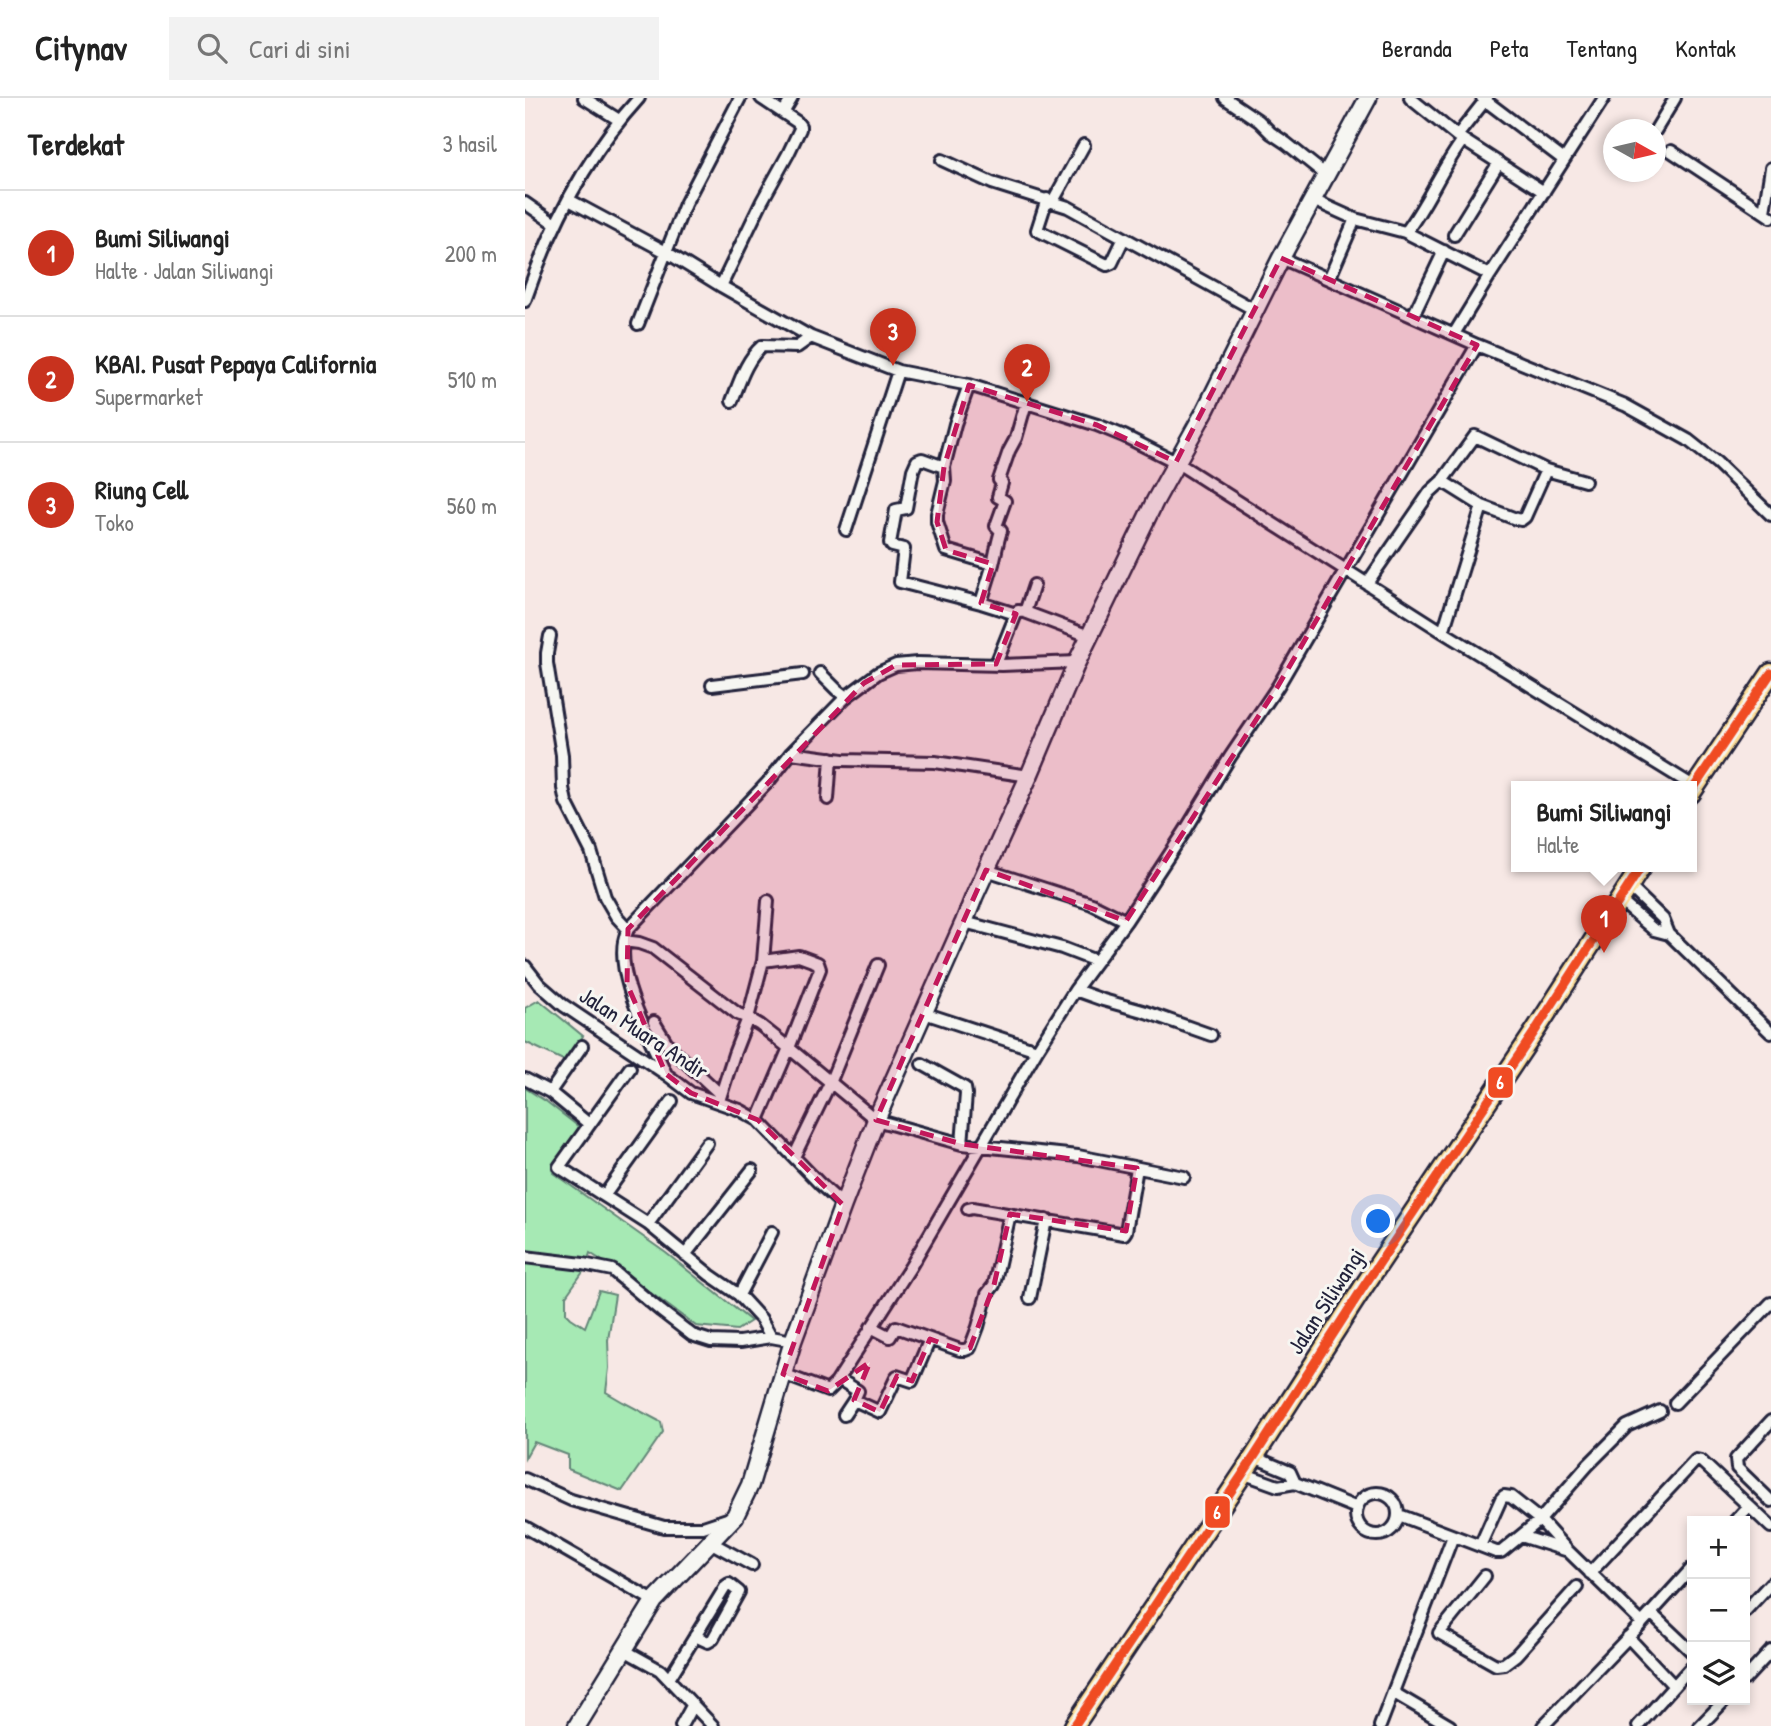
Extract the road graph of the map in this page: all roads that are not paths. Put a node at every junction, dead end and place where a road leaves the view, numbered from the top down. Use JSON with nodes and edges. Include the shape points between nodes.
{"nodes":[{"id":1,"x":584,"y":98,"type":"edge"},
{"id":2,"x":639,"y":98,"type":"edge"},
{"id":3,"x":740,"y":98,"type":"edge"},
{"id":4,"x":761,"y":98,"type":"edge"},
{"id":5,"x":792,"y":98,"type":"edge"},
{"id":6,"x":1225,"y":98,"type":"edge"},
{"id":7,"x":1368,"y":98,"type":"edge"},
{"id":8,"x":1410,"y":98,"type":"edge"},
{"id":9,"x":1604,"y":98,"type":"edge"},
{"id":10,"x":1675,"y":98,"type":"edge"},
{"id":11,"x":1485,"y":99,"type":"edge"},
{"id":12,"x":783,"y":113,"type":"junction"},
{"id":13,"x":1662,"y":119,"type":"edge"},
{"id":14,"x":619,"y":120,"type":"junction"},
{"id":15,"x":1460,"y":138,"type":"junction"},
{"id":16,"x":1084,"y":145,"type":"dead end"},
{"id":17,"x":1671,"y":151,"type":"dead end"},
{"id":18,"x":942,"y":160,"type":"dead end"},
{"id":19,"x":1564,"y":160,"type":"junction"},
{"id":20,"x":1498,"y":164,"type":"junction"},
{"id":21,"x":1771,"y":168,"type":"edge"},
{"id":22,"x":1327,"y":175,"type":"junction"},
{"id":23,"x":1544,"y":192,"type":"junction"},
{"id":24,"x":569,"y":200,"type":"junction"},
{"id":25,"x":1050,"y":200,"type":"junction"},
{"id":26,"x":1313,"y":200,"type":"junction"},
{"id":27,"x":525,"y":202,"type":"edge"},
{"id":28,"x":1768,"y":214,"type":"edge"},
{"id":29,"x":1355,"y":219,"type":"junction"},
{"id":30,"x":555,"y":224,"type":"junction"},
{"id":31,"x":1406,"y":232,"type":"junction"},
{"id":32,"x":1454,"y":235,"type":"dead end"},
{"id":33,"x":1124,"y":238,"type":"junction"},
{"id":34,"x":1444,"y":251,"type":"junction"},
{"id":35,"x":666,"y":252,"type":"junction"},
{"id":36,"x":1281,"y":258,"type":"junction"},
{"id":37,"x":1490,"y":275,"type":"junction"},
{"id":38,"x":1329,"y":279,"type":"junction"},
{"id":39,"x":721,"y":286,"type":"junction"},
{"id":40,"x":525,"y":301,"type":"edge"},
{"id":41,"x":1255,"y":310,"type":"junction"},
{"id":42,"x":1413,"y":316,"type":"junction"},
{"id":43,"x":638,"y":324,"type":"dead end"},
{"id":44,"x":1454,"y":334,"type":"junction"},
{"id":45,"x":811,"y":337,"type":"junction"},
{"id":46,"x":1477,"y":345,"type":"junction"},
{"id":47,"x":898,"y":371,"type":"junction"},
{"id":48,"x":969,"y":385,"type":"junction"},
{"id":49,"x":732,"y":401,"type":"dead end"},
{"id":50,"x":1026,"y":403,"type":"junction"},
{"id":51,"x":1176,"y":462,"type":"junction"},
{"id":52,"x":944,"y":467,"type":"junction"},
{"id":53,"x":1546,"y":470,"type":"junction"},
{"id":54,"x":1442,"y":481,"type":"junction"},
{"id":55,"x":1585,"y":481,"type":"dead end"},
{"id":56,"x":1482,"y":506,"type":"junction"},
{"id":57,"x":1771,"y":515,"type":"edge"},
{"id":58,"x":846,"y":530,"type":"dead end"},
{"id":59,"x":993,"y":564,"type":"junction"},
{"id":60,"x":1345,"y":569,"type":"junction"},
{"id":61,"x":1368,"y":583,"type":"junction"},
{"id":62,"x":1034,"y":585,"type":"dead end"},
{"id":63,"x":981,"y":603,"type":"junction"},
{"id":64,"x":1020,"y":613,"type":"junction"},
{"id":65,"x":1443,"y":632,"type":"junction"},
{"id":66,"x":550,"y":636,"type":"dead end"},
{"id":67,"x":1089,"y":636,"type":"junction"},
{"id":68,"x":1077,"y":662,"type":"junction"},
{"id":69,"x":996,"y":664,"type":"junction"},
{"id":70,"x":820,"y":673,"type":"dead end"},
{"id":71,"x":1771,"y":673,"type":"edge"},
{"id":72,"x":803,"y":674,"type":"dead end"},
{"id":73,"x":712,"y":685,"type":"dead end"},
{"id":74,"x":846,"y":697,"type":"junction"},
{"id":75,"x":790,"y":753,"type":"junction"},
{"id":76,"x":831,"y":758,"type":"junction"},
{"id":77,"x":1029,"y":776,"type":"junction"},
{"id":78,"x":1679,"y":781,"type":"edge"},
{"id":79,"x":1697,"y":784,"type":"edge"},
{"id":80,"x":828,"y":799,"type":"dead end"},
{"id":81,"x":986,"y":870,"type":"junction"},
{"id":82,"x":1638,"y":872,"type":"edge"},
{"id":83,"x":1624,"y":893,"type":"junction"},
{"id":84,"x":768,"y":901,"type":"dead end"},
{"id":85,"x":1126,"y":921,"type":"junction"},
{"id":86,"x":964,"y":922,"type":"junction"},
{"id":87,"x":628,"y":929,"type":"junction"},
{"id":88,"x":1669,"y":934,"type":"junction"},
{"id":89,"x":624,"y":941,"type":"junction"},
{"id":90,"x":763,"y":961,"type":"junction"},
{"id":91,"x":1096,"y":961,"type":"junction"},
{"id":92,"x":878,"y":965,"type":"dead end"},
{"id":93,"x":525,"y":966,"type":"edge"},
{"id":94,"x":1075,"y":990,"type":"junction"},
{"id":95,"x":924,"y":1013,"type":"junction"},
{"id":96,"x":748,"y":1018,"type":"junction"},
{"id":97,"x":654,"y":1022,"type":"dead end"},
{"id":98,"x":1771,"y":1033,"type":"edge"},
{"id":99,"x":1211,"y":1035,"type":"dead end"},
{"id":100,"x":582,"y":1046,"type":"dead end"},
{"id":101,"x":789,"y":1048,"type":"junction"},
{"id":102,"x":1037,"y":1050,"type":"junction"},
{"id":103,"x":922,"y":1064,"type":"dead end"},
{"id":104,"x":630,"y":1068,"type":"dead end"},
{"id":105,"x":666,"y":1074,"type":"junction"},
{"id":106,"x":525,"y":1079,"type":"edge"},
{"id":107,"x":830,"y":1083,"type":"junction"},
{"id":108,"x":549,"y":1092,"type":"junction"},
{"id":109,"x":720,"y":1098,"type":"junction"},
{"id":110,"x":672,"y":1101,"type":"dead end"},
{"id":111,"x":758,"y":1120,"type":"junction"},
{"id":112,"x":876,"y":1120,"type":"junction"},
{"id":113,"x":589,"y":1124,"type":"junction"},
{"id":114,"x":708,"y":1143,"type":"dead end"},
{"id":115,"x":962,"y":1144,"type":"junction"},
{"id":116,"x":982,"y":1145,"type":"junction"},
{"id":117,"x":794,"y":1157,"type":"junction"},
{"id":118,"x":1137,"y":1168,"type":"junction"},
{"id":119,"x":752,"y":1170,"type":"dead end"},
{"id":120,"x":1184,"y":1177,"type":"dead end"},
{"id":121,"x":604,"y":1196,"type":"junction"},
{"id":122,"x":843,"y":1205,"type":"junction"},
{"id":123,"x":968,"y":1209,"type":"dead end"},
{"id":124,"x":1010,"y":1214,"type":"junction"},
{"id":125,"x":1046,"y":1220,"type":"junction"},
{"id":126,"x":648,"y":1224,"type":"junction"},
{"id":127,"x":772,"y":1232,"type":"dead end"},
{"id":128,"x":685,"y":1255,"type":"junction"},
{"id":129,"x":525,"y":1257,"type":"edge"},
{"id":130,"x":739,"y":1295,"type":"junction"},
{"id":131,"x":1030,"y":1298,"type":"dead end"},
{"id":132,"x":1771,"y":1303,"type":"edge"},
{"id":133,"x":871,"y":1327,"type":"junction"},
{"id":134,"x":771,"y":1337,"type":"junction"},
{"id":135,"x":930,"y":1339,"type":"junction"},
{"id":136,"x":793,"y":1341,"type":"junction"},
{"id":137,"x":783,"y":1374,"type":"junction"},
{"id":138,"x":839,"y":1379,"type":"junction"},
{"id":139,"x":854,"y":1400,"type":"junction"},
{"id":140,"x":1675,"y":1403,"type":"dead end"},
{"id":141,"x":1660,"y":1411,"type":"dead end"},
{"id":142,"x":844,"y":1415,"type":"dead end"},
{"id":143,"x":1771,"y":1421,"type":"edge"},
{"id":144,"x":1254,"y":1457,"type":"junction"},
{"id":145,"x":1242,"y":1473,"type":"junction"},
{"id":146,"x":525,"y":1479,"type":"edge"},
{"id":147,"x":1295,"y":1483,"type":"junction"},
{"id":148,"x":1771,"y":1502,"type":"edge"},
{"id":149,"x":1749,"y":1506,"type":"junction"},
{"id":150,"x":1357,"y":1508,"type":"junction"},
{"id":151,"x":1399,"y":1515,"type":"junction"},
{"id":152,"x":735,"y":1516,"type":"junction"},
{"id":153,"x":1740,"y":1516,"type":"edge"},
{"id":154,"x":1540,"y":1520,"type":"junction"},
{"id":155,"x":525,"y":1527,"type":"edge"},
{"id":156,"x":1771,"y":1527,"type":"edge"},
{"id":157,"x":1453,"y":1536,"type":"junction"},
{"id":158,"x":1521,"y":1536,"type":"junction"},
{"id":159,"x":710,"y":1542,"type":"junction"},
{"id":160,"x":1480,"y":1546,"type":"junction"},
{"id":161,"x":1567,"y":1550,"type":"junction"},
{"id":162,"x":752,"y":1565,"type":"dead end"},
{"id":163,"x":1590,"y":1573,"type":"junction"},
{"id":164,"x":1687,"y":1573,"type":"edge"},
{"id":165,"x":1485,"y":1577,"type":"dead end"},
{"id":166,"x":1771,"y":1583,"type":"edge"},
{"id":167,"x":1577,"y":1587,"type":"dead end"},
{"id":168,"x":654,"y":1601,"type":"junction"},
{"id":169,"x":1750,"y":1606,"type":"edge"},
{"id":170,"x":1651,"y":1613,"type":"junction"},
{"id":171,"x":1419,"y":1623,"type":"junction"},
{"id":172,"x":1642,"y":1623,"type":"junction"},
{"id":173,"x":1439,"y":1633,"type":"junction"},
{"id":174,"x":695,"y":1636,"type":"junction"},
{"id":175,"x":1628,"y":1637,"type":"junction"},
{"id":176,"x":1687,"y":1647,"type":"edge"},
{"id":177,"x":624,"y":1650,"type":"junction"},
{"id":178,"x":1771,"y":1651,"type":"edge"},
{"id":179,"x":1687,"y":1672,"type":"edge"},
{"id":180,"x":1750,"y":1674,"type":"edge"},
{"id":181,"x":669,"y":1679,"type":"junction"},
{"id":182,"x":1674,"y":1686,"type":"junction"},
{"id":183,"x":1394,"y":1692,"type":"junction"},
{"id":184,"x":1720,"y":1705,"type":"edge"},
{"id":185,"x":692,"y":1706,"type":"junction"},
{"id":186,"x":577,"y":1726,"type":"edge"},
{"id":187,"x":681,"y":1726,"type":"edge"},
{"id":188,"x":713,"y":1726,"type":"edge"},
{"id":189,"x":1074,"y":1726,"type":"edge"},
{"id":190,"x":1380,"y":1726,"type":"edge"},
{"id":191,"x":1450,"y":1726,"type":"edge"},
{"id":192,"x":1542,"y":1726,"type":"edge"},
{"id":193,"x":1638,"y":1726,"type":"edge"},
{"id":194,"x":1700,"y":1726,"type":"edge"}],
"edges":[{"from":1,"to":14,"type":"street"},
{"from":2,"to":14,"type":"street"},
{"from":3,"to":35,"type":"street","via":[[685,204]]},
{"from":4,"to":12,"type":"street"},
{"from":5,"to":12,"type":"street"},
{"from":6,"to":22,"type":"street"},
{"from":7,"to":22,"type":"main road"},
{"from":8,"to":15,"type":"street"},
{"from":9,"to":19,"type":"street"},
{"from":10,"to":13,"type":"street"},
{"from":11,"to":15,"type":"street"},
{"from":11,"to":19,"type":"street"},
{"from":12,"to":39,"type":"street","via":[[800,129]]},
{"from":14,"to":24,"type":"street"},
{"from":15,"to":20,"type":"street"},
{"from":15,"to":31,"type":"street"},
{"from":16,"to":25,"type":"street"},
{"from":17,"to":28,"type":"street"},
{"from":18,"to":25,"type":"street","via":[[992,183]]},
{"from":19,"to":23,"type":"street"},
{"from":20,"to":23,"type":"street"},
{"from":20,"to":32,"type":"street"},
{"from":21,"to":28,"type":"street"},
{"from":22,"to":26,"type":"main road"},
{"from":23,"to":37,"type":"street"},
{"from":24,"to":30,"type":"street"},
{"from":24,"to":35,"type":"street"},
{"from":25,"to":33,"type":"street"},
{"from":25,"to":33,"type":"street","via":[[1037,230],[1107,265]]},
{"from":26,"to":29,"type":"street"},
{"from":26,"to":36,"type":"main road"},
{"from":27,"to":30,"type":"street"},
{"from":29,"to":31,"type":"street"},
{"from":29,"to":38,"type":"street"},
{"from":30,"to":40,"type":"street"},
{"from":31,"to":34,"type":"street"},
{"from":33,"to":41,"type":"street"},
{"from":34,"to":37,"type":"street"},
{"from":34,"to":42,"type":"street"},
{"from":35,"to":39,"type":"street"},
{"from":35,"to":43,"type":"street"},
{"from":36,"to":38,"type":"street"},
{"from":36,"to":41,"type":"main road"},
{"from":37,"to":44,"type":"street"},
{"from":38,"to":42,"type":"street"},
{"from":39,"to":45,"type":"street"},
{"from":41,"to":51,"type":"main road"},
{"from":42,"to":44,"type":"street"},
{"from":44,"to":46,"type":"street"},
{"from":45,"to":47,"type":"street"},
{"from":45,"to":49,"type":"street","via":[[797,347],[762,346],[757,350]]},
{"from":46,"to":57,"type":"street","via":[[1625,405],[1688,440]]},
{"from":46,"to":60,"type":"street"},
{"from":47,"to":48,"type":"street"},
{"from":47,"to":58,"type":"street"},
{"from":48,"to":50,"type":"street"},
{"from":48,"to":52,"type":"street"},
{"from":50,"to":51,"type":"street","via":[[1097,425]]},
{"from":50,"to":59,"type":"street","via":[[999,480],[997,497],[1005,501],[996,526],[1001,531]]},
{"from":51,"to":60,"type":"street"},
{"from":51,"to":67,"type":"main road"},
{"from":52,"to":59,"type":"street","via":[[937,522],[945,548]]},
{"from":52,"to":63,"type":"street","via":[[916,461],[906,508],[896,510],[890,543],[904,549],[900,582]]},
{"from":53,"to":54,"type":"street","via":[[1475,436]]},
{"from":53,"to":55,"type":"street"},
{"from":53,"to":56,"type":"street","via":[[1521,520]]},
{"from":54,"to":56,"type":"street"},
{"from":54,"to":61,"type":"street"},
{"from":56,"to":65,"type":"street"},
{"from":59,"to":63,"type":"street"},
{"from":60,"to":61,"type":"street"},
{"from":60,"to":85,"type":"street","via":[[1277,686]]},
{"from":61,"to":65,"type":"street"},
{"from":62,"to":64,"type":"street"},
{"from":63,"to":64,"type":"street"},
{"from":64,"to":67,"type":"street"},
{"from":64,"to":69,"type":"street"},
{"from":65,"to":78,"type":"street"},
{"from":66,"to":87,"type":"street","via":[[547,663],[566,802],[591,851],[605,897]]},
{"from":67,"to":68,"type":"main road"},
{"from":68,"to":69,"type":"street"},
{"from":68,"to":77,"type":"main road"},
{"from":69,"to":74,"type":"street","via":[[896,665]]},
{"from":70,"to":74,"type":"street"},
{"from":71,"to":79,"type":"main road"},
{"from":72,"to":73,"type":"street"},
{"from":74,"to":75,"type":"street"},
{"from":75,"to":76,"type":"street"},
{"from":75,"to":87,"type":"street"},
{"from":76,"to":77,"type":"street","via":[[935,762]]},
{"from":76,"to":80,"type":"street"},
{"from":77,"to":81,"type":"main road"},
{"from":81,"to":85,"type":"street","via":[[1092,904]]},
{"from":81,"to":86,"type":"main road"},
{"from":82,"to":83,"type":"main road","name":"Jalan Siliwangi"},
{"from":83,"to":88,"type":"street","via":[[1663,919]]},
{"from":83,"to":88,"type":"street","via":[[1654,930]]},
{"from":83,"to":144,"type":"main road","name":"Jalan Siliwangi"},
{"from":84,"to":90,"type":"street"},
{"from":85,"to":91,"type":"street"},
{"from":86,"to":91,"type":"street"},
{"from":86,"to":95,"type":"main road"},
{"from":87,"to":89,"type":"street"},
{"from":88,"to":98,"type":"street"},
{"from":89,"to":96,"type":"street","via":[[653,948]]},
{"from":89,"to":105,"type":"street","via":[[627,984]]},
{"from":90,"to":96,"type":"street"},
{"from":90,"to":101,"type":"street","via":[[799,956],[820,965]]},
{"from":91,"to":94,"type":"street"},
{"from":92,"to":107,"type":"street"},
{"from":93,"to":105,"type":"street","name":"Jalan Muara Andir","via":[[563,1005]]},
{"from":94,"to":99,"type":"street"},
{"from":94,"to":102,"type":"street"},
{"from":95,"to":102,"type":"street"},
{"from":95,"to":112,"type":"main road"},
{"from":96,"to":101,"type":"street"},
{"from":96,"to":109,"type":"street"},
{"from":97,"to":109,"type":"street","via":[[669,1045]]},
{"from":100,"to":108,"type":"street"},
{"from":101,"to":107,"type":"street"},
{"from":101,"to":111,"type":"street"},
{"from":102,"to":116,"type":"street"},
{"from":103,"to":115,"type":"street","via":[[965,1088]]},
{"from":104,"to":113,"type":"street"},
{"from":105,"to":109,"type":"street","name":"Jalan Muara Andir","via":[[691,1093]]},
{"from":106,"to":108,"type":"street"},
{"from":107,"to":112,"type":"street"},
{"from":107,"to":117,"type":"street"},
{"from":108,"to":113,"type":"street"},
{"from":109,"to":111,"type":"street","name":"Jalan Muara Andir"},
{"from":110,"to":121,"type":"street"},
{"from":111,"to":117,"type":"street","name":"Jalan Muara Andir"},
{"from":112,"to":115,"type":"street"},
{"from":112,"to":122,"type":"main road"},
{"from":113,"to":121,"type":"street","via":[[559,1167]]},
{"from":114,"to":126,"type":"street"},
{"from":115,"to":116,"type":"street"},
{"from":116,"to":118,"type":"street"},
{"from":116,"to":133,"type":"street"},
{"from":117,"to":122,"type":"street","name":"Jalan Muara Andir"},
{"from":118,"to":120,"type":"street"},
{"from":118,"to":125,"type":"street","via":[[1124,1234]]},
{"from":119,"to":128,"type":"street"},
{"from":121,"to":126,"type":"street"},
{"from":122,"to":136,"type":"main road"},
{"from":123,"to":124,"type":"street"},
{"from":124,"to":125,"type":"street"},
{"from":124,"to":135,"type":"street","via":[[995,1284],[987,1294],[970,1348],[960,1350]]},
{"from":125,"to":131,"type":"street"},
{"from":126,"to":128,"type":"street"},
{"from":127,"to":130,"type":"street"},
{"from":128,"to":130,"type":"street"},
{"from":129,"to":134,"type":"street","via":[[612,1270],[692,1335],[740,1342]]},
{"from":130,"to":134,"type":"street"},
{"from":132,"to":140,"type":"street"},
{"from":133,"to":135,"type":"street","via":[[890,1336],[896,1327]]},
{"from":133,"to":138,"type":"street"},
{"from":134,"to":136,"type":"street"},
{"from":135,"to":139,"type":"street","via":[[912,1381],[897,1376],[880,1412]]},
{"from":136,"to":137,"type":"main road"},
{"from":137,"to":138,"type":"street","via":[[828,1391]]},
{"from":137,"to":152,"type":"main road","via":[[750,1485]]},
{"from":138,"to":139,"type":"street","via":[[858,1391]]},
{"from":139,"to":142,"type":"street"},
{"from":141,"to":154,"type":"street","via":[[1627,1426]]},
{"from":143,"to":148,"type":"street","via":[[1736,1459],[1737,1468]]},
{"from":144,"to":145,"type":"main road","name":"Jalan Siliwangi"},
{"from":144,"to":147,"type":"street","via":[[1290,1472]]},
{"from":145,"to":147,"type":"street","via":[[1278,1486]]},
{"from":145,"to":189,"type":"main road","name":"Jalan Siliwangi"},
{"from":146,"to":152,"type":"street","via":[[571,1500],[664,1527],[703,1527]]},
{"from":147,"to":150,"type":"street"},
{"from":149,"to":153,"type":"street"},
{"from":149,"to":156,"type":"street"},
{"from":149,"to":163,"type":"street","via":[[1696,1460]]},
{"from":150,"to":151,"type":"street","via":[[1365,1496],[1379,1493],[1392,1498]]},
{"from":150,"to":151,"type":"street","via":[[1360,1526],[1371,1535],[1389,1531]]},
{"from":151,"to":157,"type":"street"},
{"from":152,"to":159,"type":"main road"},
{"from":154,"to":158,"type":"street"},
{"from":154,"to":160,"type":"street","via":[[1504,1496]]},
{"from":154,"to":161,"type":"street"},
{"from":155,"to":168,"type":"street"},
{"from":157,"to":160,"type":"street"},
{"from":157,"to":171,"type":"street"},
{"from":158,"to":160,"type":"street","via":[[1501,1552]]},
{"from":158,"to":161,"type":"street"},
{"from":159,"to":162,"type":"street"},
{"from":159,"to":168,"type":"main road"},
{"from":161,"to":163,"type":"street"},
{"from":163,"to":172,"type":"street"},
{"from":164,"to":170,"type":"street"},
{"from":165,"to":173,"type":"street"},
{"from":166,"to":169,"type":"street"},
{"from":167,"to":173,"type":"street","via":[[1504,1664],[1489,1662]]},
{"from":168,"to":177,"type":"main road"},
{"from":170,"to":172,"type":"street"},
{"from":170,"to":176,"type":"street"},
{"from":171,"to":173,"type":"street"},
{"from":171,"to":183,"type":"street"},
{"from":172,"to":175,"type":"street"},
{"from":174,"to":174,"type":"street","via":[[726,1586],[731,1584],[739,1592],[713,1639],[708,1642]]},
{"from":174,"to":181,"type":"street"},
{"from":175,"to":182,"type":"street"},
{"from":175,"to":192,"type":"street"},
{"from":177,"to":181,"type":"street"},
{"from":177,"to":186,"type":"main road"},
{"from":178,"to":180,"type":"street"},
{"from":179,"to":182,"type":"street"},
{"from":181,"to":185,"type":"street"},
{"from":182,"to":193,"type":"street"},
{"from":183,"to":190,"type":"street"},
{"from":183,"to":191,"type":"street"},
{"from":184,"to":194,"type":"street"},
{"from":185,"to":187,"type":"street"},
{"from":185,"to":188,"type":"street"}]}
